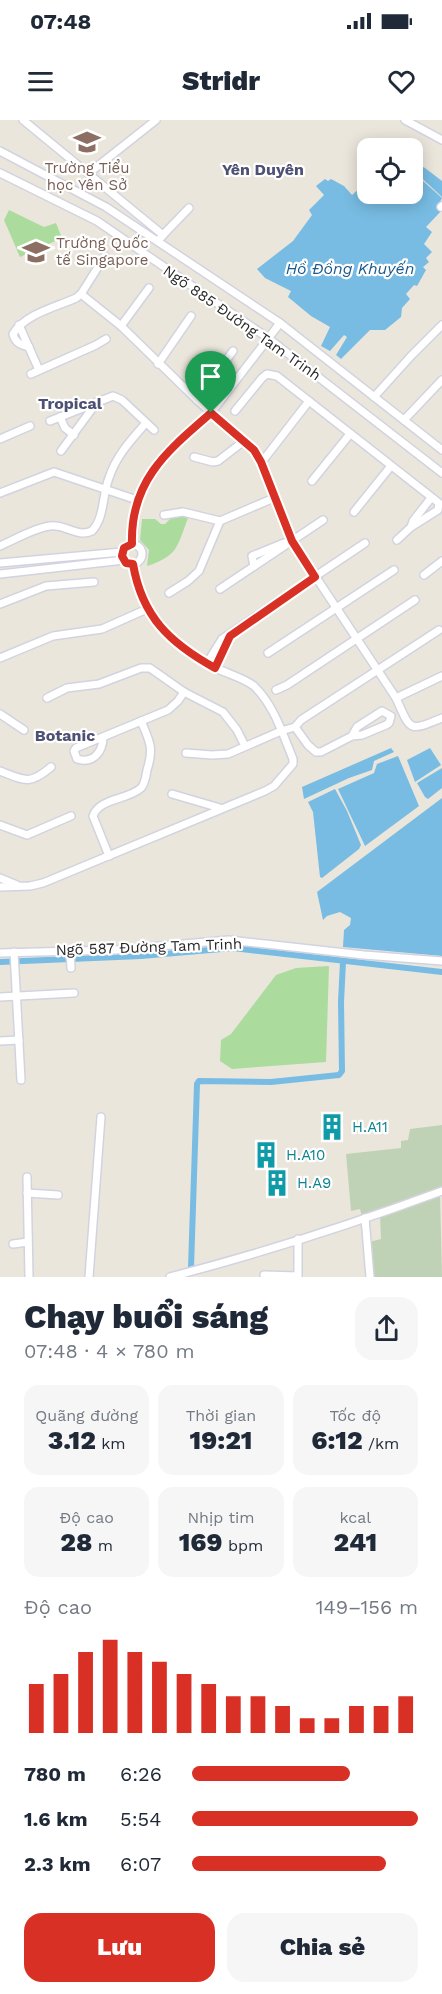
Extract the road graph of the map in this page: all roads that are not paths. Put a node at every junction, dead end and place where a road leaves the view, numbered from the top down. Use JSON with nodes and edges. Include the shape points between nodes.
{"nodes":[{"id":1,"x":23,"y":120,"type":"edge"},
{"id":2,"x":156,"y":120,"type":"edge"},
{"id":3,"x":405,"y":120,"type":"edge"},
{"id":4,"x":415,"y":122,"type":"edge"},
{"id":5,"x":442,"y":140,"type":"edge"},
{"id":6,"x":0,"y":151,"type":"edge"},
{"id":7,"x":0,"y":173,"type":"edge"},
{"id":8,"x":89,"y":173,"type":"junction"},
{"id":9,"x":189,"y":208,"type":"dead end"},
{"id":10,"x":161,"y":238,"type":"junction"},
{"id":11,"x":105,"y":256,"type":"dead end"},
{"id":12,"x":149,"y":288,"type":"dead end"},
{"id":13,"x":81,"y":294,"type":"junction"},
{"id":14,"x":191,"y":316,"type":"dead end"},
{"id":15,"x":280,"y":323,"type":"junction"},
{"id":16,"x":121,"y":326,"type":"junction"},
{"id":17,"x":442,"y":326,"type":"edge"},
{"id":18,"x":268,"y":338,"type":"junction"},
{"id":19,"x":106,"y":339,"type":"dead end"},
{"id":20,"x":233,"y":351,"type":"dead end"},
{"id":21,"x":158,"y":364,"type":"junction"},
{"id":22,"x":39,"y":370,"type":"junction"},
{"id":23,"x":31,"y":374,"type":"dead end"},
{"id":24,"x":442,"y":380,"type":"edge"},
{"id":25,"x":374,"y":397,"type":"junction"},
{"id":26,"x":197,"y":400,"type":"junction"},
{"id":27,"x":309,"y":401,"type":"junction"},
{"id":28,"x":97,"y":402,"type":"junction"},
{"id":29,"x":235,"y":411,"type":"dead end"},
{"id":30,"x":211,"y":413,"type":"junction"},
{"id":31,"x":60,"y":417,"type":"junction"},
{"id":32,"x":404,"y":420,"type":"junction"},
{"id":33,"x":50,"y":421,"type":"dead end"},
{"id":34,"x":146,"y":423,"type":"junction"},
{"id":35,"x":30,"y":426,"type":"dead end"},
{"id":36,"x":154,"y":430,"type":"dead end"},
{"id":37,"x":350,"y":434,"type":"junction"},
{"id":38,"x":74,"y":435,"type":"junction"},
{"id":39,"x":0,"y":439,"type":"edge"},
{"id":40,"x":244,"y":441,"type":"junction"},
{"id":41,"x":442,"y":450,"type":"edge"},
{"id":42,"x":62,"y":451,"type":"dead end"},
{"id":43,"x":194,"y":457,"type":"dead end"},
{"id":44,"x":261,"y":462,"type":"junction"},
{"id":45,"x":391,"y":466,"type":"junction"},
{"id":46,"x":442,"y":473,"type":"edge"},
{"id":47,"x":312,"y":481,"type":"dead end"},
{"id":48,"x":105,"y":491,"type":"junction"},
{"id":49,"x":0,"y":493,"type":"edge"},
{"id":50,"x":274,"y":498,"type":"junction"},
{"id":51,"x":431,"y":498,"type":"junction"},
{"id":52,"x":137,"y":500,"type":"junction"},
{"id":53,"x":354,"y":512,"type":"dead end"},
{"id":54,"x":164,"y":515,"type":"dead end"},
{"id":55,"x":323,"y":520,"type":"dead end"},
{"id":56,"x":220,"y":521,"type":"junction"},
{"id":57,"x":411,"y":527,"type":"junction"},
{"id":58,"x":397,"y":540,"type":"dead end"},
{"id":59,"x":292,"y":541,"type":"junction"},
{"id":60,"x":365,"y":543,"type":"dead end"},
{"id":61,"x":132,"y":544,"type":"junction"},
{"id":62,"x":0,"y":546,"type":"edge"},
{"id":63,"x":122,"y":552,"type":"junction"},
{"id":64,"x":22,"y":560,"type":"junction"},
{"id":65,"x":124,"y":560,"type":"junction"},
{"id":66,"x":442,"y":561,"type":"edge"},
{"id":67,"x":0,"y":563,"type":"edge"},
{"id":68,"x":133,"y":564,"type":"junction"},
{"id":69,"x":394,"y":570,"type":"dead end"},
{"id":70,"x":23,"y":571,"type":"junction"},
{"id":71,"x":0,"y":574,"type":"edge"},
{"id":72,"x":424,"y":575,"type":"dead end"},
{"id":73,"x":315,"y":577,"type":"junction"},
{"id":74,"x":94,"y":582,"type":"dead end"},
{"id":75,"x":220,"y":589,"type":"dead end"},
{"id":76,"x":169,"y":593,"type":"dead end"},
{"id":77,"x":415,"y":600,"type":"dead end"},
{"id":78,"x":0,"y":604,"type":"edge"},
{"id":79,"x":147,"y":609,"type":"junction"},
{"id":80,"x":336,"y":609,"type":"junction"},
{"id":81,"x":439,"y":630,"type":"dead end"},
{"id":82,"x":230,"y":636,"type":"junction"},
{"id":83,"x":356,"y":638,"type":"junction"},
{"id":84,"x":0,"y":648,"type":"edge"},
{"id":85,"x":268,"y":653,"type":"dead end"},
{"id":86,"x":2,"y":657,"type":"edge"},
{"id":87,"x":207,"y":663,"type":"junction"},
{"id":88,"x":215,"y":668,"type":"junction"},
{"id":89,"x":377,"y":669,"type":"junction"},
{"id":90,"x":442,"y":676,"type":"edge"},
{"id":91,"x":276,"y":690,"type":"dead end"},
{"id":92,"x":184,"y":692,"type":"junction"},
{"id":93,"x":47,"y":698,"type":"dead end"},
{"id":94,"x":396,"y":698,"type":"junction"},
{"id":95,"x":0,"y":714,"type":"edge"},
{"id":96,"x":442,"y":718,"type":"edge"},
{"id":97,"x":141,"y":721,"type":"junction"},
{"id":98,"x":295,"y":727,"type":"junction"},
{"id":99,"x":24,"y":730,"type":"dead end"},
{"id":100,"x":281,"y":730,"type":"junction"},
{"id":101,"x":352,"y":736,"type":"junction"},
{"id":102,"x":103,"y":737,"type":"dead end"},
{"id":103,"x":245,"y":746,"type":"junction"},
{"id":104,"x":186,"y":753,"type":"dead end"},
{"id":105,"x":51,"y":767,"type":"dead end"},
{"id":106,"x":0,"y":771,"type":"edge"},
{"id":107,"x":172,"y":794,"type":"dead end"},
{"id":108,"x":220,"y":808,"type":"junction"},
{"id":109,"x":71,"y":816,"type":"dead end"},
{"id":110,"x":0,"y":825,"type":"edge"},
{"id":111,"x":109,"y":856,"type":"junction"},
{"id":112,"x":0,"y":878,"type":"edge"},
{"id":113,"x":20,"y":886,"type":"junction"},
{"id":114,"x":0,"y":887,"type":"edge"},
{"id":115,"x":0,"y":953,"type":"edge"},
{"id":116,"x":70,"y":953,"type":"junction"},
{"id":117,"x":14,"y":959,"type":"junction"},
{"id":118,"x":442,"y":961,"type":"edge"},
{"id":119,"x":71,"y":966,"type":"dead end"},
{"id":120,"x":75,"y":993,"type":"dead end"},
{"id":121,"x":16,"y":996,"type":"junction"},
{"id":122,"x":0,"y":997,"type":"edge"},
{"id":123,"x":19,"y":1040,"type":"junction"},
{"id":124,"x":0,"y":1041,"type":"edge"},
{"id":125,"x":21,"y":1080,"type":"dead end"},
{"id":126,"x":102,"y":1118,"type":"dead end"},
{"id":127,"x":27,"y":1177,"type":"dead end"},
{"id":128,"x":442,"y":1191,"type":"edge"},
{"id":129,"x":27,"y":1192,"type":"junction"},
{"id":130,"x":58,"y":1195,"type":"dead end"},
{"id":131,"x":365,"y":1218,"type":"junction"},
{"id":132,"x":298,"y":1239,"type":"junction"},
{"id":133,"x":28,"y":1242,"type":"junction"},
{"id":134,"x":13,"y":1244,"type":"dead end"},
{"id":135,"x":264,"y":1275,"type":"dead end"},
{"id":136,"x":29,"y":1277,"type":"edge"},
{"id":137,"x":89,"y":1277,"type":"edge"},
{"id":138,"x":170,"y":1277,"type":"edge"},
{"id":139,"x":370,"y":1277,"type":"edge"}],
"edges":[{"from":1,"to":8,"type":"street","name":"Ngõ 885 Đường Tam Trinh"},
{"from":2,"to":8,"type":"street"},
{"from":3,"to":4,"type":"street"},
{"from":4,"to":5,"type":"street"},
{"from":6,"to":10,"type":"street","name":"Ngõ 885 Đường Tam Trinh"},
{"from":7,"to":18,"type":"street","name":"Ngõ 885 Đường Tam Trinh","via":[[96,221]]},
{"from":8,"to":10,"type":"street","name":"Ngõ 885 Đường Tam Trinh"},
{"from":9,"to":10,"type":"street"},
{"from":10,"to":15,"type":"street","name":"Ngõ 885 Đường Tam Trinh"},
{"from":11,"to":13,"type":"street"},
{"from":12,"to":16,"type":"street"},
{"from":13,"to":16,"type":"street"},
{"from":13,"to":22,"type":"street","via":[[30,318],[13,334],[29,347]]},
{"from":14,"to":21,"type":"street"},
{"from":15,"to":18,"type":"street"},
{"from":15,"to":25,"type":"street","name":"Ngõ 885 Đường Tam Trinh"},
{"from":16,"to":21,"type":"street"},
{"from":17,"to":25,"type":"street"},
{"from":18,"to":30,"type":"street"},
{"from":18,"to":46,"type":"street","name":"Ngõ 885 Đường Tam Trinh"},
{"from":19,"to":22,"type":"street"},
{"from":20,"to":26,"type":"street"},
{"from":21,"to":26,"type":"street"},
{"from":22,"to":23,"type":"street"},
{"from":24,"to":32,"type":"street"},
{"from":25,"to":32,"type":"street","name":"Ngõ 885 Đường Tam Trinh"},
{"from":26,"to":30,"type":"street"},
{"from":27,"to":29,"type":"street","via":[[278,376],[267,374]]},
{"from":27,"to":37,"type":"street"},
{"from":27,"to":44,"type":"street"},
{"from":28,"to":31,"type":"street"},
{"from":28,"to":34,"type":"street","via":[[117,397]]},
{"from":28,"to":38,"type":"street"},
{"from":30,"to":40,"type":"street"},
{"from":30,"to":52,"type":"street","via":[[160,460]]},
{"from":31,"to":33,"type":"street"},
{"from":31,"to":38,"type":"street"},
{"from":32,"to":41,"type":"street","name":"Ngõ 885 Đường Tam Trinh"},
{"from":34,"to":36,"type":"street"},
{"from":34,"to":48,"type":"street","via":[[124,449]]},
{"from":35,"to":39,"type":"street"},
{"from":37,"to":45,"type":"street"},
{"from":37,"to":47,"type":"street"},
{"from":38,"to":42,"type":"street"},
{"from":40,"to":43,"type":"street","via":[[218,461]]},
{"from":40,"to":44,"type":"street"},
{"from":44,"to":50,"type":"street"},
{"from":45,"to":51,"type":"street"},
{"from":45,"to":53,"type":"street"},
{"from":48,"to":49,"type":"street","via":[[54,472]]},
{"from":48,"to":52,"type":"street"},
{"from":48,"to":62,"type":"street","via":[[100,519],[92,531],[81,534],[53,526]]},
{"from":50,"to":56,"type":"street"},
{"from":50,"to":59,"type":"street"},
{"from":51,"to":57,"type":"street"},
{"from":51,"to":57,"type":"street","via":[[439,509]]},
{"from":52,"to":61,"type":"street"},
{"from":54,"to":56,"type":"street","via":[[183,512]]},
{"from":55,"to":59,"type":"street"},
{"from":56,"to":76,"type":"street","via":[[199,571]]},
{"from":57,"to":58,"type":"street"},
{"from":59,"to":73,"type":"street"},
{"from":59,"to":75,"type":"street"},
{"from":60,"to":73,"type":"street"},
{"from":61,"to":63,"type":"street"},
{"from":61,"to":68,"type":"street","via":[[142,554],[140,561]]},
{"from":63,"to":64,"type":"street"},
{"from":63,"to":65,"type":"street"},
{"from":64,"to":67,"type":"street"},
{"from":64,"to":70,"type":"street"},
{"from":65,"to":68,"type":"street"},
{"from":65,"to":70,"type":"street"},
{"from":66,"to":72,"type":"street"},
{"from":68,"to":79,"type":"street"},
{"from":69,"to":80,"type":"street"},
{"from":70,"to":71,"type":"street"},
{"from":73,"to":80,"type":"street"},
{"from":73,"to":82,"type":"street"},
{"from":74,"to":78,"type":"street","via":[[46,586]]},
{"from":77,"to":83,"type":"street"},
{"from":79,"to":86,"type":"street","via":[[102,629],[53,636]]},
{"from":79,"to":87,"type":"street","via":[[181,648]]},
{"from":80,"to":83,"type":"street"},
{"from":80,"to":85,"type":"street"},
{"from":81,"to":89,"type":"street"},
{"from":82,"to":87,"type":"street","via":[[216,646]]},
{"from":82,"to":88,"type":"street"},
{"from":83,"to":89,"type":"street"},
{"from":83,"to":91,"type":"street"},
{"from":84,"to":86,"type":"street"},
{"from":87,"to":88,"type":"street"},
{"from":88,"to":100,"type":"street","via":[[253,686],[273,711]]},
{"from":89,"to":94,"type":"street"},
{"from":89,"to":98,"type":"street"},
{"from":90,"to":94,"type":"street"},
{"from":92,"to":93,"type":"street","via":[[146,667],[99,684],[67,688]]},
{"from":92,"to":97,"type":"street","via":[[168,710]]},
{"from":92,"to":103,"type":"street","via":[[223,712]]},
{"from":94,"to":96,"type":"street","via":[[410,726],[419,728]]},
{"from":95,"to":99,"type":"street"},
{"from":97,"to":102,"type":"street"},
{"from":97,"to":111,"type":"street","via":[[152,751],[143,785],[101,806],[93,816]]},
{"from":98,"to":100,"type":"street"},
{"from":98,"to":101,"type":"street","via":[[316,752]]},
{"from":100,"to":103,"type":"street"},
{"from":100,"to":108,"type":"street","via":[[293,759],[289,770],[274,786]]},
{"from":101,"to":101,"type":"street","via":[[386,725],[391,716],[382,711],[357,727]]},
{"from":103,"to":104,"type":"street","via":[[220,755]]},
{"from":105,"to":106,"type":"street","via":[[30,780]]},
{"from":107,"to":108,"type":"street"},
{"from":108,"to":111,"type":"street"},
{"from":109,"to":110,"type":"street","via":[[27,835]]},
{"from":111,"to":113,"type":"street","via":[[37,886]]},
{"from":112,"to":113,"type":"street"},
{"from":113,"to":114,"type":"street"},
{"from":115,"to":117,"type":"street","name":"Ngõ 587 Đường Tam Trinh"},
{"from":116,"to":117,"type":"street","name":"Ngõ 587 Đường Tam Trinh"},
{"from":116,"to":118,"type":"street","name":"Ngõ 587 Đường Tam Trinh","via":[[229,940]]},
{"from":116,"to":119,"type":"street"},
{"from":117,"to":121,"type":"street"},
{"from":120,"to":121,"type":"street"},
{"from":121,"to":122,"type":"street"},
{"from":121,"to":123,"type":"street"},
{"from":123,"to":124,"type":"street"},
{"from":123,"to":125,"type":"street"},
{"from":126,"to":137,"type":"street"},
{"from":127,"to":129,"type":"street"},
{"from":128,"to":131,"type":"street"},
{"from":129,"to":130,"type":"street"},
{"from":129,"to":133,"type":"street"},
{"from":131,"to":132,"type":"street"},
{"from":131,"to":139,"type":"street"},
{"from":132,"to":135,"type":"street","via":[[298,1276]]},
{"from":132,"to":138,"type":"street"},
{"from":133,"to":134,"type":"street"},
{"from":133,"to":136,"type":"street"}]}
